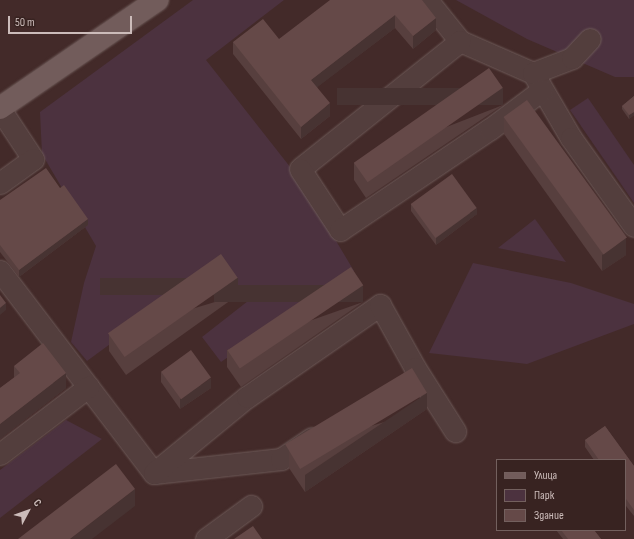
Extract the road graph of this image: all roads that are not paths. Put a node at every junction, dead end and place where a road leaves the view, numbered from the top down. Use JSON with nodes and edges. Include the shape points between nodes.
{"nodes":[{"id":1,"x":157,"y":0,"type":"edge"},
{"id":2,"x":426,"y":0,"type":"edge"},
{"id":3,"x":590,"y":39,"type":"dead end"},
{"id":4,"x":460,"y":41,"type":"junction"},
{"id":5,"x":538,"y":81,"type":"junction"},
{"id":6,"x":0,"y":109,"type":"edge"},
{"id":7,"x":0,"y":183,"type":"edge"},
{"id":8,"x":634,"y":226,"type":"edge"},
{"id":9,"x":0,"y":271,"type":"edge"},
{"id":10,"x":88,"y":388,"type":"junction"},
{"id":11,"x":326,"y":429,"type":"edge"},
{"id":12,"x":455,"y":431,"type":"dead end"},
{"id":13,"x":0,"y":454,"type":"edge"},
{"id":14,"x":154,"y":473,"type":"junction"},
{"id":15,"x":251,"y":506,"type":"dead end"},
{"id":16,"x":206,"y":539,"type":"edge"}],
"edges":[{"from":1,"to":6,"type":"main road"},
{"from":2,"to":4,"type":"street"},
{"from":3,"to":5,"type":"street","via":[[572,58]]},
{"from":4,"to":5,"type":"street"},
{"from":4,"to":5,"type":"street","via":[[301,168],[340,230],[490,129]]},
{"from":5,"to":8,"type":"street","via":[[571,138]]},
{"from":6,"to":7,"type":"street","via":[[33,159]]},
{"from":9,"to":10,"type":"street"},
{"from":10,"to":13,"type":"street"},
{"from":10,"to":14,"type":"street"},
{"from":11,"to":14,"type":"street","via":[[281,459]]},
{"from":12,"to":14,"type":"street","via":[[408,373],[380,305],[247,398]]},
{"from":15,"to":16,"type":"street"}]}
